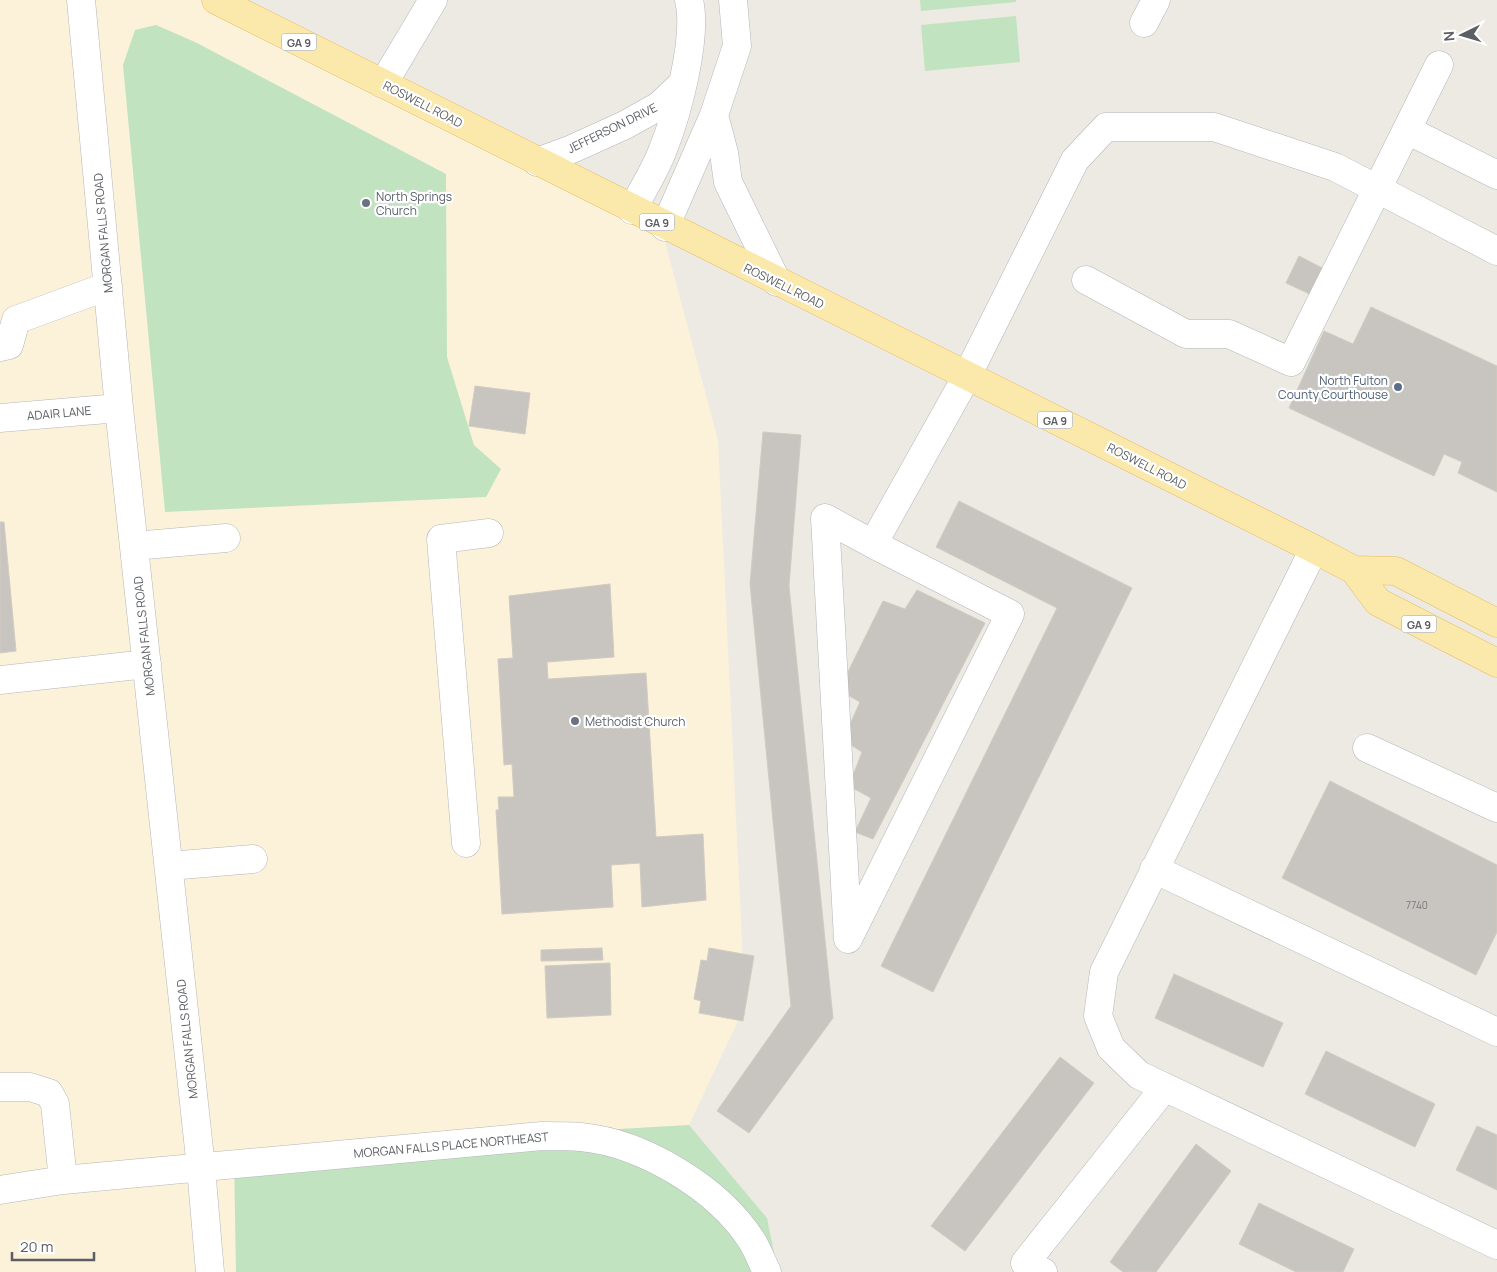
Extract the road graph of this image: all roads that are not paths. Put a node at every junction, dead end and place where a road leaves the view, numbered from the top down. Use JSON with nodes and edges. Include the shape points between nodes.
{"nodes":[{"id":1,"x":81,"y":0,"type":"edge"},
{"id":2,"x":216,"y":0,"type":"edge"},
{"id":3,"x":434,"y":0,"type":"edge"},
{"id":4,"x":689,"y":0,"type":"edge"},
{"id":5,"x":732,"y":0,"type":"edge"},
{"id":6,"x":1439,"y":65,"type":"dead end"},
{"id":7,"x":382,"y":84,"type":"junction"},
{"id":8,"x":682,"y":84,"type":"junction"},
{"id":9,"x":714,"y":115,"type":"junction"},
{"id":10,"x":1407,"y":130,"type":"junction"},
{"id":11,"x":537,"y":162,"type":"junction"},
{"id":12,"x":1497,"y":175,"type":"edge"},
{"id":13,"x":1378,"y":189,"type":"junction"},
{"id":14,"x":632,"y":210,"type":"junction"},
{"id":15,"x":665,"y":226,"type":"junction"},
{"id":16,"x":1497,"y":250,"type":"edge"},
{"id":17,"x":1086,"y":280,"type":"dead end"},
{"id":18,"x":777,"y":282,"type":"junction"},
{"id":19,"x":108,"y":286,"type":"junction"},
{"id":20,"x":0,"y":347,"type":"edge"},
{"id":21,"x":967,"y":376,"type":"junction"},
{"id":22,"x":119,"y":408,"type":"junction"},
{"id":23,"x":0,"y":418,"type":"edge"},
{"id":24,"x":489,"y":533,"type":"dead end"},
{"id":25,"x":226,"y":538,"type":"dead end"},
{"id":26,"x":873,"y":544,"type":"junction"},
{"id":27,"x":134,"y":546,"type":"junction"},
{"id":28,"x":1314,"y":549,"type":"junction"},
{"id":29,"x":1354,"y":570,"type":"junction"},
{"id":30,"x":1497,"y":623,"type":"edge"},
{"id":31,"x":1497,"y":663,"type":"edge"},
{"id":32,"x":147,"y":664,"type":"junction"},
{"id":33,"x":0,"y":680,"type":"edge"},
{"id":34,"x":1367,"y":748,"type":"dead end"},
{"id":35,"x":1497,"y":808,"type":"edge"},
{"id":36,"x":466,"y":843,"type":"dead end"},
{"id":37,"x":253,"y":859,"type":"dead end"},
{"id":38,"x":168,"y":866,"type":"junction"},
{"id":39,"x":1154,"y":869,"type":"junction"},
{"id":40,"x":1497,"y":1032,"type":"edge"},
{"id":41,"x":0,"y":1087,"type":"edge"},
{"id":42,"x":1165,"y":1087,"type":"junction"},
{"id":43,"x":201,"y":1168,"type":"junction"},
{"id":44,"x":63,"y":1180,"type":"junction"},
{"id":45,"x":0,"y":1190,"type":"edge"},
{"id":46,"x":1497,"y":1245,"type":"edge"},
{"id":47,"x":210,"y":1272,"type":"edge"},
{"id":48,"x":767,"y":1272,"type":"edge"},
{"id":49,"x":1043,"y":1272,"type":"edge"}],
"edges":[{"from":1,"to":19,"type":"street","name":"MORGAN FALLS ROAD"},
{"from":2,"to":7,"type":"main road","name":"ROSWELL ROAD","number":"GA 9"},
{"from":3,"to":7,"type":"street"},
{"from":4,"to":8,"type":"street","name":"JEFFERSON DRIVE","via":[[691,48]]},
{"from":5,"to":9,"type":"street","via":[[737,46]]},
{"from":6,"to":10,"type":"street"},
{"from":7,"to":11,"type":"main road","name":"ROSWELL ROAD","number":"GA 9"},
{"from":8,"to":11,"type":"street","name":"JEFFERSON DRIVE","via":[[659,106],[625,125]]},
{"from":8,"to":14,"type":"street","name":"JEFFERSON DRIVE","via":[[662,152]]},
{"from":9,"to":15,"type":"street"},
{"from":9,"to":18,"type":"street","via":[[728,182]]},
{"from":10,"to":12,"type":"street"},
{"from":10,"to":13,"type":"street"},
{"from":11,"to":14,"type":"main road","name":"ROSWELL ROAD","number":"GA 9"},
{"from":13,"to":16,"type":"street"},
{"from":13,"to":17,"type":"street","via":[[1291,362],[1229,334],[1186,334]]},
{"from":13,"to":21,"type":"street","via":[[1335,167],[1214,127],[1106,127],[1075,160]]},
{"from":14,"to":15,"type":"main road","name":"ROSWELL ROAD","number":"GA 9"},
{"from":15,"to":18,"type":"main road","name":"ROSWELL ROAD","number":"GA 9"},
{"from":18,"to":21,"type":"main road","name":"ROSWELL ROAD","number":"GA 9"},
{"from":19,"to":20,"type":"street","via":[[16,320],[9,345]]},
{"from":19,"to":22,"type":"street","name":"MORGAN FALLS ROAD"},
{"from":21,"to":26,"type":"street"},
{"from":21,"to":28,"type":"main road","name":"ROSWELL ROAD","number":"GA 9"},
{"from":22,"to":23,"type":"street","name":"ADAIR LANE"},
{"from":22,"to":27,"type":"street","name":"MORGAN FALLS ROAD"},
{"from":24,"to":36,"type":"street","via":[[441,539]]},
{"from":25,"to":27,"type":"street"},
{"from":26,"to":26,"type":"street","via":[[825,518],[848,939],[1010,614]]},
{"from":27,"to":32,"type":"street","name":"MORGAN FALLS ROAD"},
{"from":28,"to":29,"type":"main road","name":"ROSWELL ROAD","number":"GA 9"},
{"from":28,"to":39,"type":"street"},
{"from":29,"to":30,"type":"main road","name":"ROSWELL ROAD","number":"GA 9","via":[[1396,571]]},
{"from":29,"to":31,"type":"main road","name":"ROSWELL ROAD","number":"GA 9","via":[[1378,602]]},
{"from":32,"to":33,"type":"street"},
{"from":32,"to":38,"type":"street","name":"MORGAN FALLS ROAD"},
{"from":34,"to":35,"type":"street"},
{"from":37,"to":38,"type":"street"},
{"from":38,"to":43,"type":"street","name":"MORGAN FALLS ROAD"},
{"from":39,"to":40,"type":"street"},
{"from":39,"to":42,"type":"street","via":[[1104,972],[1098,1016],[1111,1048],[1139,1075]]},
{"from":41,"to":44,"type":"street","via":[[30,1087],[48,1092],[55,1104]]},
{"from":42,"to":46,"type":"street"},
{"from":42,"to":49,"type":"street","via":[[1025,1263]]},
{"from":43,"to":44,"type":"street","name":"MORGAN FALLS PLACE NORTHEAST"},
{"from":43,"to":47,"type":"street","name":"MORGAN FALLS ROAD"},
{"from":43,"to":48,"type":"street","name":"MORGAN FALLS PLACE NORTHEAST","via":[[542,1136],[582,1137],[634,1150],[685,1176],[724,1208],[752,1241]]},
{"from":44,"to":45,"type":"street","name":"MORGAN FALLS PLACE NORTHEAST"}]}
